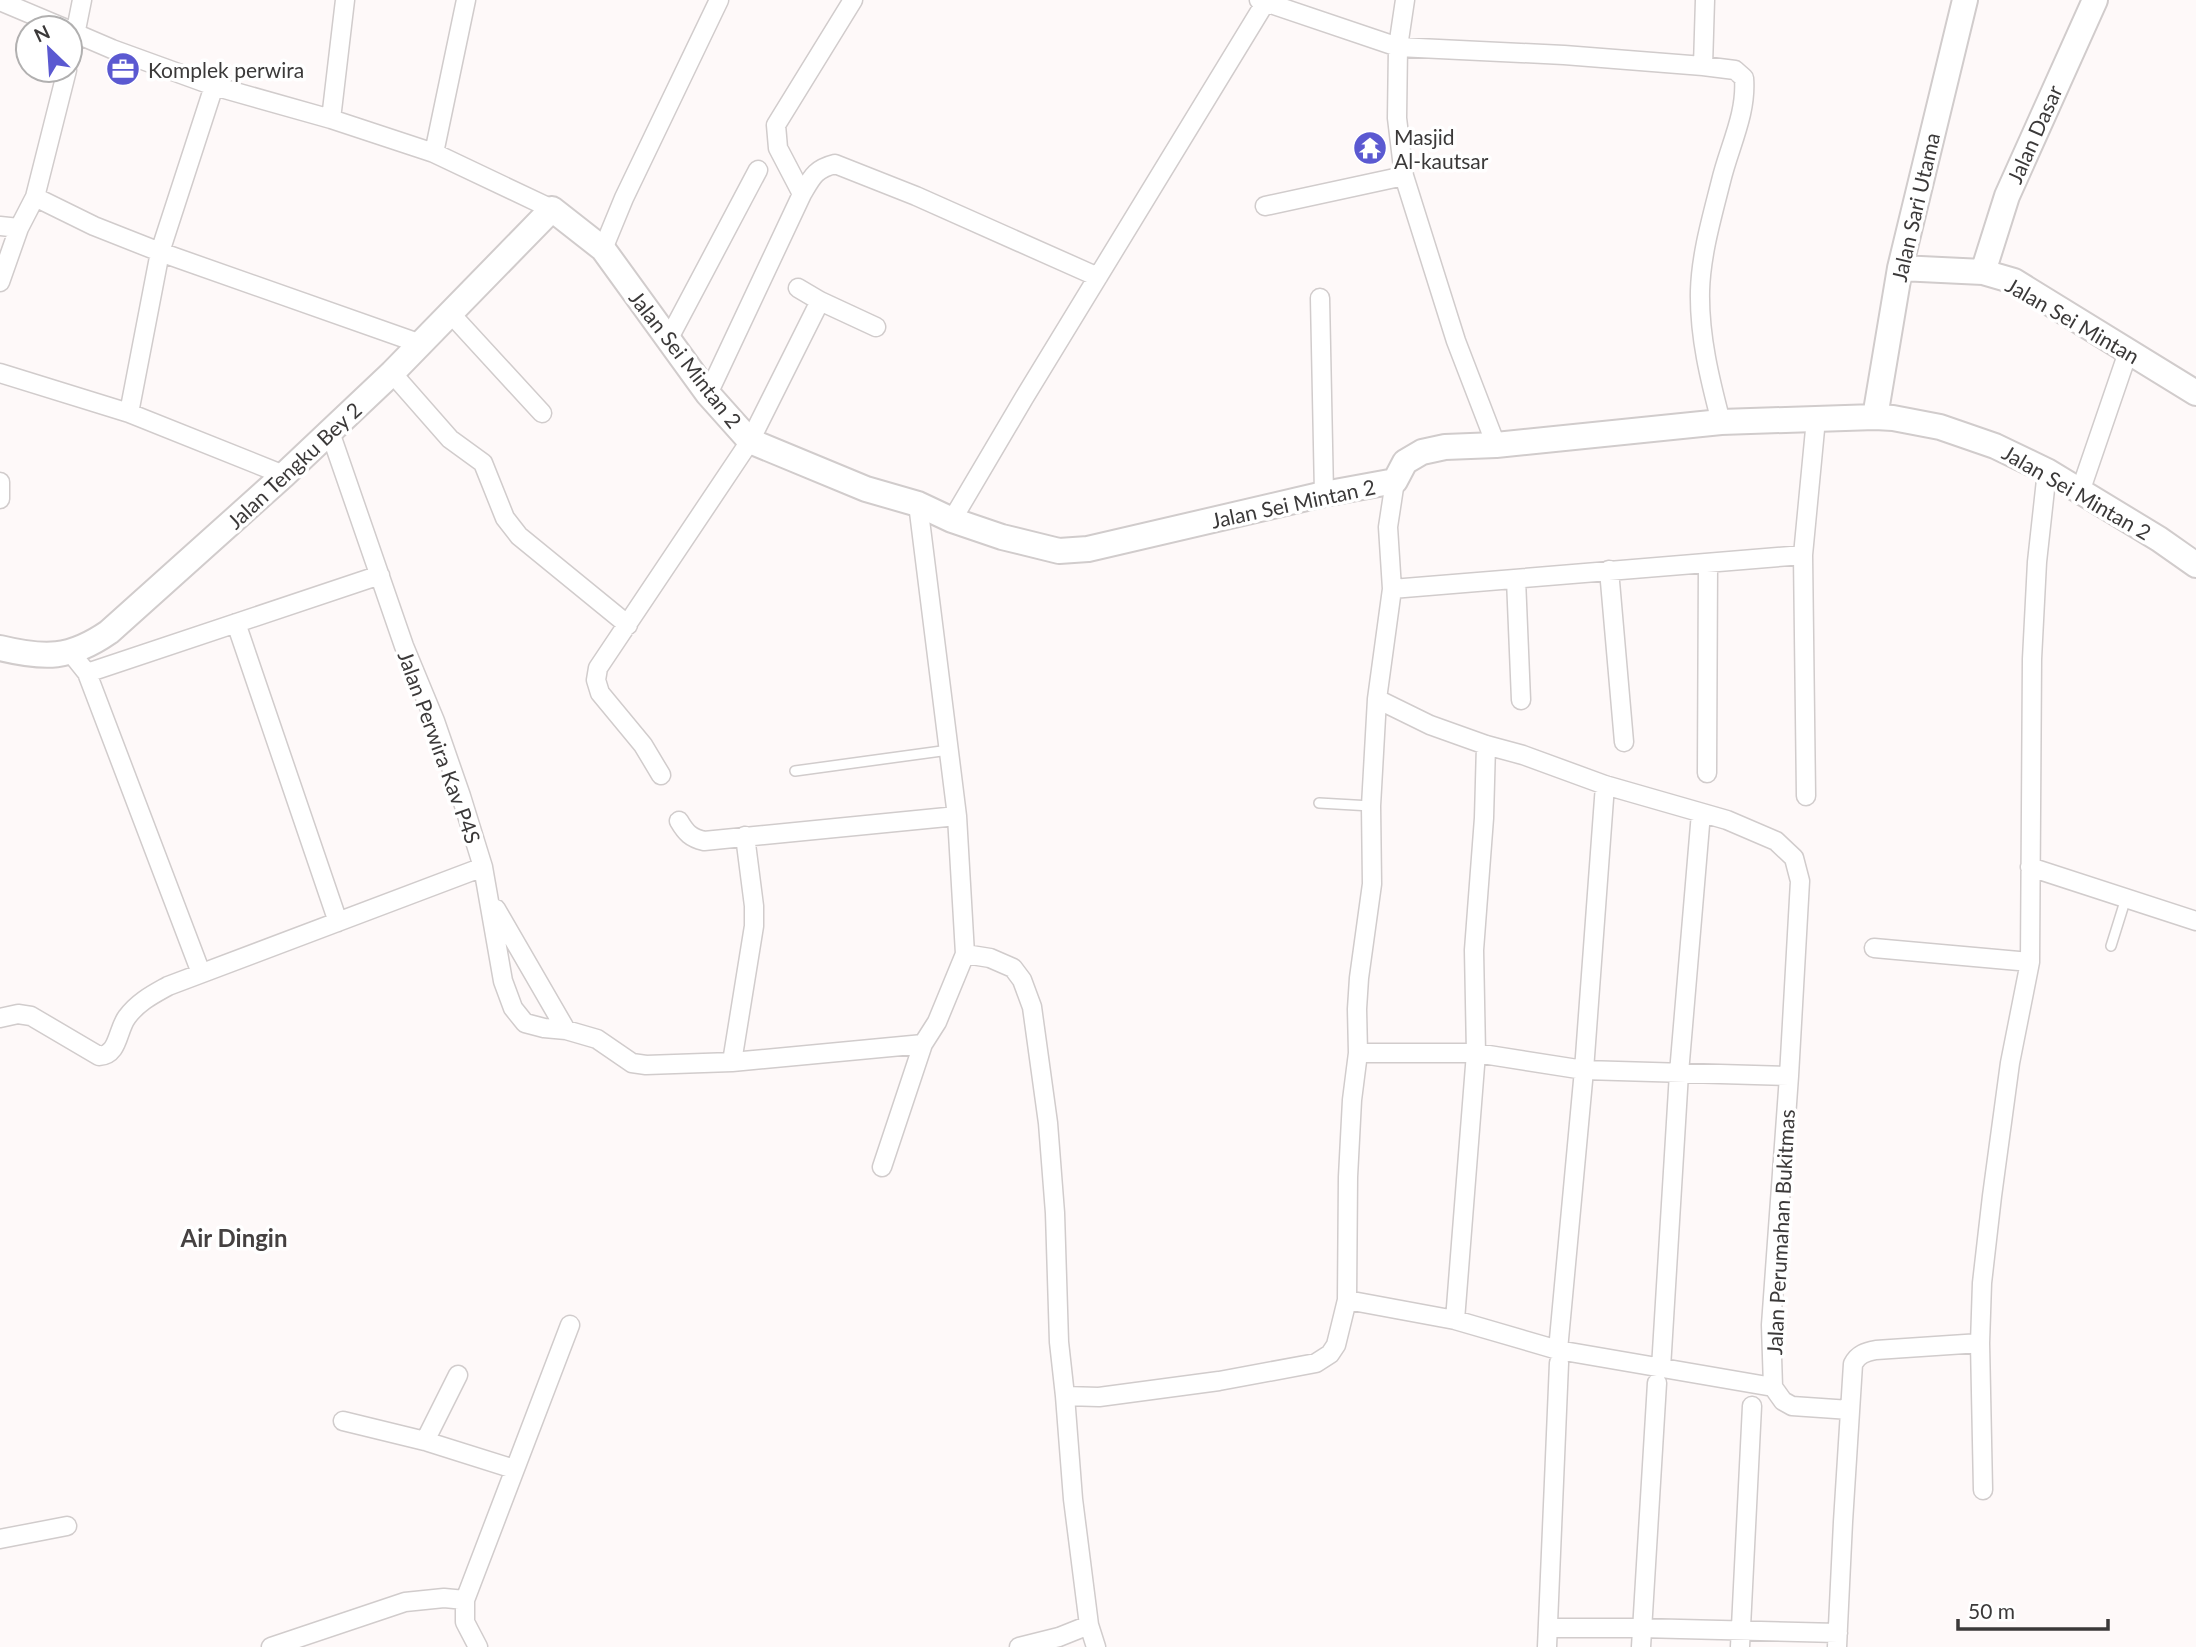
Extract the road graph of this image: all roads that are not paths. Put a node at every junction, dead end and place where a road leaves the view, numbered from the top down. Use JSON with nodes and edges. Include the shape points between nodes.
{"nodes":[{"id":1,"x":345,"y":0,"type":"edge"},
{"id":2,"x":466,"y":0,"type":"edge"},
{"id":3,"x":719,"y":0,"type":"edge"},
{"id":4,"x":853,"y":0,"type":"edge"},
{"id":5,"x":1405,"y":0,"type":"edge"},
{"id":6,"x":1705,"y":0,"type":"edge"},
{"id":7,"x":1965,"y":0,"type":"edge"},
{"id":8,"x":2095,"y":0,"type":"edge"},
{"id":9,"x":0,"y":1,"type":"edge"},
{"id":10,"x":1262,"y":1,"type":"edge"},
{"id":11,"x":30,"y":14,"type":"edge"},
{"id":12,"x":84,"y":37,"type":"edge"},
{"id":13,"x":1398,"y":47,"type":"junction"},
{"id":14,"x":1703,"y":66,"type":"junction"},
{"id":15,"x":64,"y":84,"type":"edge"},
{"id":16,"x":214,"y":86,"type":"junction"},
{"id":17,"x":331,"y":119,"type":"junction"},
{"id":18,"x":434,"y":153,"type":"junction"},
{"id":19,"x":758,"y":170,"type":"dead end"},
{"id":20,"x":1404,"y":176,"type":"junction"},
{"id":21,"x":802,"y":194,"type":"junction"},
{"id":22,"x":36,"y":197,"type":"junction"},
{"id":23,"x":1265,"y":206,"type":"dead end"},
{"id":24,"x":552,"y":209,"type":"junction"},
{"id":25,"x":0,"y":226,"type":"edge"},
{"id":26,"x":19,"y":228,"type":"junction"},
{"id":27,"x":603,"y":249,"type":"junction"},
{"id":28,"x":160,"y":252,"type":"junction"},
{"id":29,"x":1900,"y":268,"type":"junction"},
{"id":30,"x":1983,"y":272,"type":"junction"},
{"id":31,"x":1098,"y":277,"type":"junction"},
{"id":32,"x":0,"y":282,"type":"edge"},
{"id":33,"x":798,"y":288,"type":"dead end"},
{"id":34,"x":1320,"y":298,"type":"dead end"},
{"id":35,"x":820,"y":301,"type":"junction"},
{"id":36,"x":451,"y":314,"type":"junction"},
{"id":37,"x":876,"y":327,"type":"dead end"},
{"id":38,"x":668,"y":340,"type":"junction"},
{"id":39,"x":421,"y":344,"type":"junction"},
{"id":40,"x":2127,"y":352,"type":"junction"},
{"id":41,"x":0,"y":373,"type":"edge"},
{"id":42,"x":392,"y":373,"type":"junction"},
{"id":43,"x":2196,"y":393,"type":"edge"},
{"id":44,"x":708,"y":394,"type":"junction"},
{"id":45,"x":129,"y":413,"type":"junction"},
{"id":46,"x":542,"y":413,"type":"dead end"},
{"id":47,"x":1875,"y":417,"type":"junction"},
{"id":48,"x":1816,"y":419,"type":"junction"},
{"id":49,"x":1721,"y":422,"type":"junction"},
{"id":50,"x":330,"y":432,"type":"junction"},
{"id":51,"x":750,"y":441,"type":"junction"},
{"id":52,"x":1496,"y":445,"type":"junction"},
{"id":53,"x":2047,"y":471,"type":"junction"},
{"id":54,"x":284,"y":475,"type":"junction"},
{"id":55,"x":1395,"y":481,"type":"junction"},
{"id":56,"x":0,"y":482,"type":"edge"},
{"id":57,"x":2080,"y":492,"type":"junction"},
{"id":58,"x":1324,"y":494,"type":"junction"},
{"id":59,"x":0,"y":499,"type":"edge"},
{"id":60,"x":918,"y":504,"type":"junction"},
{"id":61,"x":951,"y":520,"type":"junction"},
{"id":62,"x":1803,"y":555,"type":"junction"},
{"id":63,"x":1708,"y":563,"type":"junction"},
{"id":64,"x":2196,"y":565,"type":"edge"},
{"id":65,"x":1609,"y":569,"type":"junction"},
{"id":66,"x":380,"y":575,"type":"junction"},
{"id":67,"x":1516,"y":579,"type":"junction"},
{"id":68,"x":1392,"y":589,"type":"junction"},
{"id":69,"x":236,"y":623,"type":"junction"},
{"id":70,"x":628,"y":625,"type":"junction"},
{"id":71,"x":0,"y":648,"type":"edge"},
{"id":72,"x":71,"y":653,"type":"junction"},
{"id":73,"x":87,"y":673,"type":"junction"},
{"id":74,"x":1377,"y":699,"type":"junction"},
{"id":75,"x":1521,"y":700,"type":"dead end"},
{"id":76,"x":1624,"y":742,"type":"dead end"},
{"id":77,"x":1486,"y":745,"type":"junction"},
{"id":78,"x":948,"y":750,"type":"junction"},
{"id":79,"x":795,"y":771,"type":"dead end"},
{"id":80,"x":1707,"y":774,"type":"dead end"},
{"id":81,"x":661,"y":775,"type":"dead end"},
{"id":82,"x":1605,"y":785,"type":"junction"},
{"id":83,"x":1806,"y":796,"type":"dead end"},
{"id":84,"x":1319,"y":803,"type":"dead end"},
{"id":85,"x":1371,"y":806,"type":"junction"},
{"id":86,"x":1701,"y":813,"type":"junction"},
{"id":87,"x":957,"y":816,"type":"junction"},
{"id":88,"x":679,"y":821,"type":"dead end"},
{"id":89,"x":745,"y":836,"type":"junction"},
{"id":90,"x":483,"y":867,"type":"junction"},
{"id":91,"x":2030,"y":867,"type":"junction"},
{"id":92,"x":488,"y":895,"type":"junction"},
{"id":93,"x":2126,"y":898,"type":"junction"},
{"id":94,"x":2196,"y":921,"type":"edge"},
{"id":95,"x":338,"y":922,"type":"junction"},
{"id":96,"x":2111,"y":946,"type":"dead end"},
{"id":97,"x":1874,"y":948,"type":"dead end"},
{"id":98,"x":965,"y":954,"type":"junction"},
{"id":99,"x":2030,"y":962,"type":"junction"},
{"id":100,"x":201,"y":973,"type":"junction"},
{"id":101,"x":0,"y":1018,"type":"edge"},
{"id":102,"x":566,"y":1030,"type":"junction"},
{"id":103,"x":923,"y":1044,"type":"junction"},
{"id":104,"x":1358,"y":1053,"type":"junction"},
{"id":105,"x":1476,"y":1053,"type":"junction"},
{"id":106,"x":732,"y":1062,"type":"junction"},
{"id":107,"x":1584,"y":1070,"type":"junction"},
{"id":108,"x":1679,"y":1073,"type":"junction"},
{"id":109,"x":1789,"y":1076,"type":"junction"},
{"id":110,"x":882,"y":1167,"type":"dead end"},
{"id":111,"x":1347,"y":1300,"type":"junction"},
{"id":112,"x":1455,"y":1320,"type":"junction"},
{"id":113,"x":570,"y":1325,"type":"dead end"},
{"id":114,"x":1980,"y":1343,"type":"junction"},
{"id":115,"x":1559,"y":1357,"type":"junction"},
{"id":116,"x":457,"y":1375,"type":"dead end"},
{"id":117,"x":1659,"y":1376,"type":"junction"},
{"id":118,"x":1773,"y":1387,"type":"junction"},
{"id":119,"x":1065,"y":1396,"type":"junction"},
{"id":120,"x":1752,"y":1406,"type":"dead end"},
{"id":121,"x":1850,"y":1410,"type":"junction"},
{"id":122,"x":343,"y":1421,"type":"dead end"},
{"id":123,"x":425,"y":1441,"type":"junction"},
{"id":124,"x":514,"y":1469,"type":"junction"},
{"id":125,"x":1983,"y":1490,"type":"dead end"},
{"id":126,"x":67,"y":1526,"type":"dead end"},
{"id":127,"x":0,"y":1539,"type":"edge"},
{"id":128,"x":465,"y":1600,"type":"junction"},
{"id":129,"x":1089,"y":1625,"type":"junction"},
{"id":130,"x":1548,"y":1628,"type":"junction"},
{"id":131,"x":1641,"y":1628,"type":"junction"},
{"id":132,"x":1740,"y":1639,"type":"edge"},
{"id":133,"x":1838,"y":1640,"type":"edge"},
{"id":134,"x":271,"y":1647,"type":"edge"},
{"id":135,"x":478,"y":1647,"type":"edge"},
{"id":136,"x":1019,"y":1647,"type":"edge"},
{"id":137,"x":1096,"y":1647,"type":"edge"},
{"id":138,"x":1547,"y":1647,"type":"edge"},
{"id":139,"x":1641,"y":1647,"type":"edge"}],
"edges":[{"from":1,"to":17,"type":"street"},
{"from":2,"to":18,"type":"street"},
{"from":3,"to":27,"type":"street"},
{"from":4,"to":21,"type":"street","via":[[776,125],[778,148]]},
{"from":5,"to":13,"type":"street"},
{"from":6,"to":14,"type":"street"},
{"from":7,"to":29,"type":"street","name":"Jalan Sari Utama"},
{"from":8,"to":30,"type":"street","name":"Jalan Dasar","via":[[2012,185]]},
{"from":9,"to":11,"type":"street"},
{"from":10,"to":13,"type":"street"},
{"from":10,"to":31,"type":"street"},
{"from":12,"to":16,"type":"street"},
{"from":13,"to":14,"type":"street"},
{"from":13,"to":20,"type":"street","via":[[1397,118]]},
{"from":14,"to":49,"type":"street","via":[[1735,70],[1744,78],[1745,87],[1707,236],[1700,290],[1702,333]]},
{"from":15,"to":22,"type":"street"},
{"from":16,"to":17,"type":"street"},
{"from":16,"to":28,"type":"street"},
{"from":17,"to":18,"type":"street"},
{"from":18,"to":24,"type":"street"},
{"from":19,"to":38,"type":"street"},
{"from":20,"to":23,"type":"street"},
{"from":20,"to":52,"type":"street","via":[[1456,341]]},
{"from":21,"to":31,"type":"street","via":[[821,167],[835,164]]},
{"from":21,"to":44,"type":"street"},
{"from":22,"to":26,"type":"street"},
{"from":22,"to":28,"type":"street"},
{"from":24,"to":27,"type":"street","name":"Jalan Sei Mintan 2"},
{"from":24,"to":36,"type":"street","name":"Jalan Tengku Bey 2"},
{"from":25,"to":26,"type":"street"},
{"from":26,"to":32,"type":"street"},
{"from":27,"to":38,"type":"street","name":"Jalan Sei Mintan 2"},
{"from":28,"to":39,"type":"street"},
{"from":28,"to":45,"type":"street"},
{"from":29,"to":30,"type":"street","name":"Jalan Sei Mintan"},
{"from":29,"to":47,"type":"street","name":"Jalan Sari Utama"},
{"from":30,"to":40,"type":"street","name":"Jalan Sei Mintan","via":[[2014,281]]},
{"from":31,"to":61,"type":"street"},
{"from":33,"to":35,"type":"street"},
{"from":34,"to":58,"type":"street"},
{"from":35,"to":37,"type":"street"},
{"from":35,"to":51,"type":"street"},
{"from":36,"to":39,"type":"street","name":"Jalan Tengku Bey 2"},
{"from":36,"to":46,"type":"street"},
{"from":38,"to":44,"type":"street","name":"Jalan Sei Mintan 2"},
{"from":39,"to":42,"type":"street","name":"Jalan Tengku Bey 2"},
{"from":40,"to":43,"type":"street","name":"Jalan Sei Mintan"},
{"from":40,"to":57,"type":"street"},
{"from":41,"to":45,"type":"street"},
{"from":42,"to":50,"type":"street","name":"Jalan Tengku Bey 2"},
{"from":42,"to":70,"type":"street","via":[[450,439],[483,463],[505,517],[519,536]]},
{"from":44,"to":51,"type":"street","name":"Jalan Sei Mintan 2"},
{"from":45,"to":54,"type":"street"},
{"from":47,"to":48,"type":"street","name":"Jalan Sei Mintan 2"},
{"from":47,"to":53,"type":"street","name":"Jalan Sei Mintan 2","via":[[1940,427]]},
{"from":48,"to":49,"type":"street","name":"Jalan Sei Mintan 2"},
{"from":48,"to":62,"type":"street"},
{"from":49,"to":52,"type":"street","name":"Jalan Sei Mintan 2"},
{"from":50,"to":54,"type":"street","name":"Jalan Tengku Bey 2"},
{"from":50,"to":66,"type":"street","name":"Jalan Perwira Kav P4S"},
{"from":51,"to":60,"type":"street","name":"Jalan Sei Mintan 2","via":[[866,489]]},
{"from":51,"to":70,"type":"street"},
{"from":52,"to":55,"type":"street","name":"Jalan Sei Mintan 2","via":[[1422,452],[1405,462]]},
{"from":53,"to":57,"type":"street","name":"Jalan Sei Mintan 2"},
{"from":53,"to":91,"type":"street","via":[[2032,659]]},
{"from":54,"to":72,"type":"street","name":"Jalan Tengku Bey 2","via":[[118,625]]},
{"from":55,"to":58,"type":"street","name":"Jalan Sei Mintan 2"},
{"from":55,"to":68,"type":"street","via":[[1388,527]]},
{"from":56,"to":59,"type":"street"},
{"from":57,"to":64,"type":"street","name":"Jalan Sei Mintan 2"},
{"from":58,"to":61,"type":"street","name":"Jalan Sei Mintan 2","via":[[1088,549],[1059,551]]},
{"from":60,"to":61,"type":"street","name":"Jalan Sei Mintan 2"},
{"from":60,"to":78,"type":"street"},
{"from":62,"to":63,"type":"street"},
{"from":62,"to":83,"type":"street"},
{"from":63,"to":65,"type":"street"},
{"from":63,"to":80,"type":"street"},
{"from":65,"to":67,"type":"street"},
{"from":65,"to":76,"type":"street"},
{"from":66,"to":69,"type":"street"},
{"from":66,"to":90,"type":"street","name":"Jalan Perwira Kav P4S"},
{"from":67,"to":68,"type":"street"},
{"from":67,"to":75,"type":"street"},
{"from":68,"to":74,"type":"street"},
{"from":69,"to":73,"type":"street"},
{"from":69,"to":95,"type":"street"},
{"from":70,"to":81,"type":"street","via":[[598,668],[596,680],[600,693]]},
{"from":71,"to":72,"type":"street","name":"Jalan Tengku Bey 2"},
{"from":72,"to":73,"type":"street"},
{"from":73,"to":100,"type":"street"},
{"from":74,"to":77,"type":"street","name":"Jalan Perumahan Bukitmas","via":[[1430,726]]},
{"from":74,"to":85,"type":"street"},
{"from":77,"to":82,"type":"street","name":"Jalan Perumahan Bukitmas"},
{"from":77,"to":105,"type":"street","via":[[1474,950]]},
{"from":78,"to":79,"type":"lane"},
{"from":78,"to":87,"type":"street"},
{"from":82,"to":86,"type":"street","name":"Jalan Perumahan Bukitmas"},
{"from":82,"to":107,"type":"street"},
{"from":84,"to":85,"type":"lane"},
{"from":85,"to":104,"type":"street","via":[[1372,884],[1359,978]]},
{"from":86,"to":108,"type":"street"},
{"from":86,"to":109,"type":"street","name":"Jalan Perumahan Bukitmas","via":[[1776,841],[1794,858],[1800,881]]},
{"from":87,"to":89,"type":"street"},
{"from":87,"to":98,"type":"street"},
{"from":88,"to":89,"type":"street","via":[[685,832],[704,841]]},
{"from":89,"to":106,"type":"street","via":[[754,926]]},
{"from":90,"to":92,"type":"street","name":"Jalan Perwira Kav P4S"},
{"from":90,"to":95,"type":"street"},
{"from":91,"to":93,"type":"street"},
{"from":91,"to":99,"type":"street"},
{"from":92,"to":102,"type":"street"},
{"from":92,"to":102,"type":"street","name":"Jalan Perwira Kav P4S","via":[[503,981],[513,1008],[525,1023]]},
{"from":93,"to":94,"type":"street"},
{"from":93,"to":96,"type":"lane"},
{"from":95,"to":100,"type":"street"},
{"from":97,"to":99,"type":"street"},
{"from":98,"to":103,"type":"street"},
{"from":98,"to":119,"type":"street","via":[[1013,968],[1032,1007],[1048,1123]]},
{"from":99,"to":114,"type":"street","via":[[2010,1063],[1992,1196]]},
{"from":100,"to":101,"type":"street","via":[[141,1000],[124,1020],[106,1056],[32,1016]]},
{"from":102,"to":106,"type":"street","name":"Jalan Perwira Kav P4S","via":[[597,1039],[632,1063]]},
{"from":103,"to":106,"type":"street","name":"Jalan Perwira Kav P4S"},
{"from":103,"to":110,"type":"street"},
{"from":104,"to":105,"type":"street"},
{"from":104,"to":111,"type":"street","via":[[1348,1177]]},
{"from":105,"to":107,"type":"street"},
{"from":105,"to":112,"type":"street"},
{"from":107,"to":108,"type":"street"},
{"from":107,"to":115,"type":"street"},
{"from":108,"to":109,"type":"street"},
{"from":108,"to":117,"type":"street"},
{"from":109,"to":118,"type":"street","name":"Jalan Perumahan Bukitmas","via":[[1771,1325]]},
{"from":111,"to":112,"type":"street"},
{"from":111,"to":119,"type":"street","via":[[1336,1345],[1316,1363],[1100,1397]]},
{"from":112,"to":115,"type":"street"},
{"from":113,"to":124,"type":"street"},
{"from":114,"to":121,"type":"street","via":[[1862,1353],[1853,1364]]},
{"from":114,"to":125,"type":"street"},
{"from":115,"to":117,"type":"street"},
{"from":115,"to":130,"type":"street"},
{"from":116,"to":123,"type":"street"},
{"from":117,"to":118,"type":"street"},
{"from":117,"to":131,"type":"street"},
{"from":118,"to":121,"type":"street","via":[[1792,1406]]},
{"from":119,"to":129,"type":"street"},
{"from":120,"to":132,"type":"street"},
{"from":121,"to":133,"type":"street"},
{"from":122,"to":123,"type":"street"},
{"from":123,"to":124,"type":"street"},
{"from":124,"to":128,"type":"street"},
{"from":126,"to":127,"type":"street"},
{"from":128,"to":134,"type":"street","via":[[405,1602]]},
{"from":128,"to":135,"type":"street","via":[[465,1622]]},
{"from":129,"to":136,"type":"street"},
{"from":129,"to":137,"type":"street"},
{"from":130,"to":131,"type":"street"},
{"from":130,"to":138,"type":"street"},
{"from":131,"to":132,"type":"street"},
{"from":131,"to":139,"type":"street"},
{"from":132,"to":133,"type":"street"}]}
